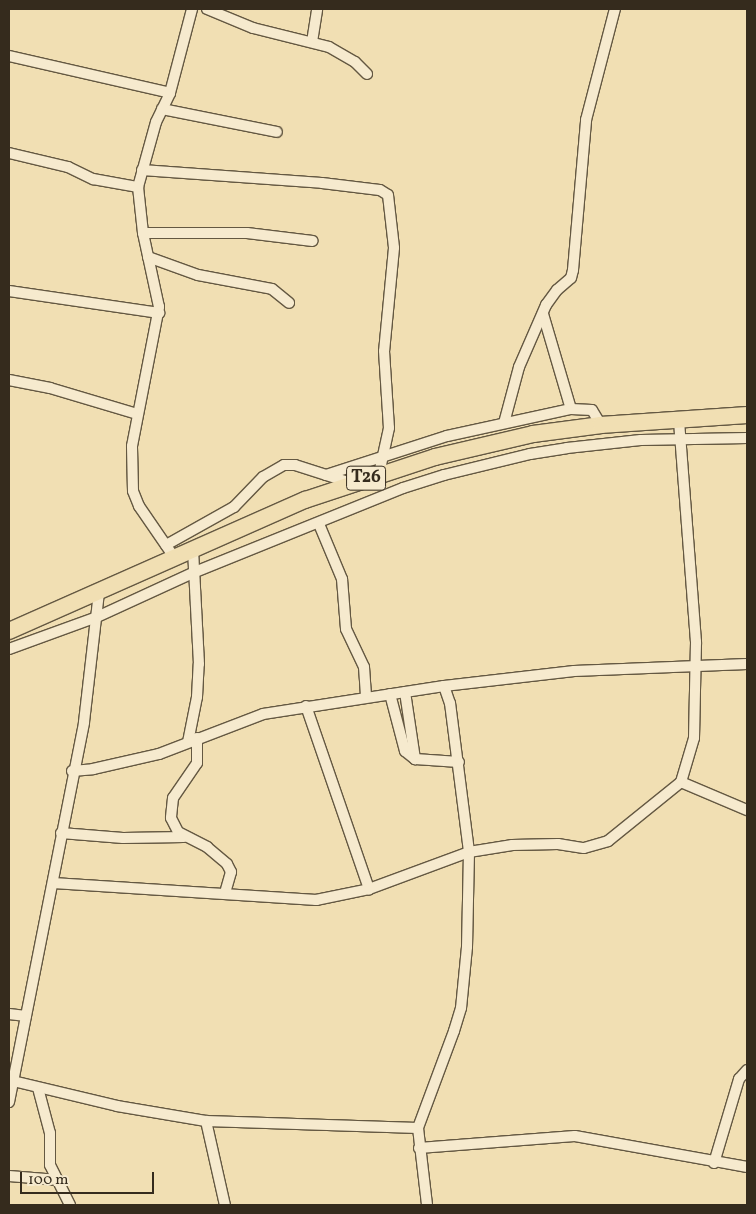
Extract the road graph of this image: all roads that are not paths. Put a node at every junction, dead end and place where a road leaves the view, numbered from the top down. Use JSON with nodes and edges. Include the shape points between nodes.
{"nodes":[{"id":1,"x":192,"y":9,"type":"edge"},
{"id":2,"x":207,"y":9,"type":"edge"},
{"id":3,"x":317,"y":9,"type":"edge"},
{"id":4,"x":615,"y":9,"type":"edge"},
{"id":5,"x":312,"y":42,"type":"junction"},
{"id":6,"x":9,"y":56,"type":"edge"},
{"id":7,"x":368,"y":74,"type":"dead end"},
{"id":8,"x":170,"y":93,"type":"junction"},
{"id":9,"x":162,"y":109,"type":"junction"},
{"id":10,"x":277,"y":132,"type":"dead end"},
{"id":11,"x":9,"y":153,"type":"edge"},
{"id":12,"x":142,"y":170,"type":"junction"},
{"id":13,"x":138,"y":187,"type":"junction"},
{"id":14,"x":143,"y":232,"type":"junction"},
{"id":15,"x":313,"y":241,"type":"dead end"},
{"id":16,"x":148,"y":258,"type":"junction"},
{"id":17,"x":9,"y":291,"type":"edge"},
{"id":18,"x":289,"y":303,"type":"dead end"},
{"id":19,"x":159,"y":313,"type":"junction"},
{"id":20,"x":543,"y":314,"type":"junction"},
{"id":21,"x":9,"y":380,"type":"edge"},
{"id":22,"x":570,"y":409,"type":"junction"},
{"id":23,"x":137,"y":414,"type":"junction"},
{"id":24,"x":747,"y":415,"type":"edge"},
{"id":25,"x":680,"y":419,"type":"junction"},
{"id":26,"x":504,"y":423,"type":"junction"},
{"id":27,"x":600,"y":424,"type":"junction"},
{"id":28,"x":681,"y":438,"type":"junction"},
{"id":29,"x":747,"y":438,"type":"edge"},
{"id":30,"x":384,"y":457,"type":"junction"},
{"id":31,"x":379,"y":474,"type":"junction"},
{"id":32,"x":326,"y":476,"type":"junction"},
{"id":33,"x":351,"y":483,"type":"junction"},
{"id":34,"x":319,"y":524,"type":"junction"},
{"id":35,"x":193,"y":548,"type":"junction"},
{"id":36,"x":170,"y":551,"type":"junction"},
{"id":37,"x":195,"y":572,"type":"junction"},
{"id":38,"x":99,"y":592,"type":"junction"},
{"id":39,"x":97,"y":617,"type":"junction"},
{"id":40,"x":9,"y":631,"type":"edge"},
{"id":41,"x":9,"y":648,"type":"edge"},
{"id":42,"x":697,"y":664,"type":"junction"},
{"id":43,"x":747,"y":664,"type":"edge"},
{"id":44,"x":444,"y":686,"type":"junction"},
{"id":45,"x":405,"y":692,"type":"junction"},
{"id":46,"x":390,"y":694,"type":"junction"},
{"id":47,"x":366,"y":698,"type":"junction"},
{"id":48,"x":306,"y":706,"type":"junction"},
{"id":49,"x":192,"y":740,"type":"junction"},
{"id":50,"x":415,"y":760,"type":"junction"},
{"id":51,"x":459,"y":762,"type":"junction"},
{"id":52,"x":72,"y":771,"type":"junction"},
{"id":53,"x":681,"y":782,"type":"junction"},
{"id":54,"x":747,"y":810,"type":"edge"},
{"id":55,"x":61,"y":833,"type":"junction"},
{"id":56,"x":184,"y":837,"type":"junction"},
{"id":57,"x":469,"y":852,"type":"junction"},
{"id":58,"x":53,"y":883,"type":"junction"},
{"id":59,"x":369,"y":889,"type":"junction"},
{"id":60,"x":225,"y":893,"type":"junction"},
{"id":61,"x":9,"y":1014,"type":"edge"},
{"id":62,"x":26,"y":1016,"type":"junction"},
{"id":63,"x":747,"y":1070,"type":"edge"},
{"id":64,"x":13,"y":1081,"type":"junction"},
{"id":65,"x":38,"y":1088,"type":"junction"},
{"id":66,"x":9,"y":1102,"type":"edge"},
{"id":67,"x":206,"y":1121,"type":"junction"},
{"id":68,"x":418,"y":1128,"type":"junction"},
{"id":69,"x":419,"y":1148,"type":"junction"},
{"id":70,"x":714,"y":1163,"type":"junction"},
{"id":71,"x":747,"y":1167,"type":"edge"},
{"id":72,"x":9,"y":1176,"type":"edge"},
{"id":73,"x":58,"y":1180,"type":"junction"},
{"id":74,"x":70,"y":1205,"type":"edge"},
{"id":75,"x":225,"y":1205,"type":"edge"},
{"id":76,"x":427,"y":1205,"type":"edge"}],
"edges":[{"from":1,"to":8,"type":"street"},
{"from":2,"to":5,"type":"street","via":[[261,30]]},
{"from":3,"to":5,"type":"street"},
{"from":4,"to":20,"type":"street","via":[[586,120],[573,270],[571,278],[551,297]]},
{"from":5,"to":7,"type":"street","via":[[340,52]]},
{"from":6,"to":8,"type":"street"},
{"from":8,"to":9,"type":"street"},
{"from":9,"to":10,"type":"street"},
{"from":9,"to":12,"type":"street"},
{"from":11,"to":13,"type":"street","via":[[68,167],[93,179]]},
{"from":12,"to":13,"type":"street"},
{"from":12,"to":30,"type":"street","via":[[322,183],[380,190],[388,195],[394,248],[384,351],[389,428]]},
{"from":13,"to":14,"type":"street"},
{"from":14,"to":15,"type":"street","via":[[247,233]]},
{"from":14,"to":16,"type":"street"},
{"from":16,"to":18,"type":"street","via":[[198,275],[272,289]]},
{"from":16,"to":19,"type":"street","via":[[157,286]]},
{"from":17,"to":19,"type":"street"},
{"from":19,"to":23,"type":"street"},
{"from":20,"to":22,"type":"street"},
{"from":20,"to":26,"type":"street","via":[[519,367]]},
{"from":21,"to":23,"type":"street","via":[[50,388]]},
{"from":22,"to":26,"type":"street"},
{"from":22,"to":27,"type":"street","via":[[592,410]]},
{"from":23,"to":36,"type":"street","via":[[130,467],[133,491],[139,506]]},
{"from":24,"to":25,"type":"highway","number":"T26"},
{"from":25,"to":27,"type":"highway","number":"T26"},
{"from":25,"to":28,"type":"street"},
{"from":26,"to":30,"type":"street","via":[[447,436]]},
{"from":27,"to":31,"type":"highway","number":"T26","via":[[478,445]]},
{"from":28,"to":29,"type":"street"},
{"from":28,"to":34,"type":"street","via":[[604,443],[530,454],[403,488]]},
{"from":28,"to":42,"type":"street"},
{"from":30,"to":31,"type":"street"},
{"from":30,"to":32,"type":"street"},
{"from":31,"to":33,"type":"highway","number":"T26"},
{"from":32,"to":33,"type":"street"},
{"from":32,"to":36,"type":"street","via":[[295,464],[279,467],[263,477],[234,507]]},
{"from":33,"to":35,"type":"highway","number":"T26"},
{"from":34,"to":37,"type":"street"},
{"from":34,"to":47,"type":"street","via":[[342,578],[346,629],[364,667]]},
{"from":35,"to":36,"type":"highway","number":"T26"},
{"from":35,"to":37,"type":"street"},
{"from":36,"to":38,"type":"highway","number":"T26"},
{"from":37,"to":39,"type":"street"},
{"from":37,"to":49,"type":"street","via":[[199,664]]},
{"from":38,"to":39,"type":"street"},
{"from":38,"to":40,"type":"highway","number":"T26"},
{"from":39,"to":41,"type":"street"},
{"from":39,"to":52,"type":"street","via":[[91,681]]},
{"from":42,"to":43,"type":"street"},
{"from":42,"to":44,"type":"street","via":[[574,671]]},
{"from":42,"to":53,"type":"street","via":[[694,738]]},
{"from":44,"to":45,"type":"street"},
{"from":44,"to":51,"type":"street","via":[[450,703]]},
{"from":45,"to":46,"type":"street"},
{"from":45,"to":50,"type":"street"},
{"from":46,"to":47,"type":"street"},
{"from":46,"to":50,"type":"street","via":[[399,738]]},
{"from":47,"to":48,"type":"street"},
{"from":48,"to":49,"type":"street","via":[[263,714]]},
{"from":48,"to":59,"type":"street"},
{"from":49,"to":52,"type":"street","via":[[128,762]]},
{"from":49,"to":56,"type":"street","via":[[195,770],[173,798],[171,806],[174,826]]},
{"from":50,"to":51,"type":"street"},
{"from":51,"to":57,"type":"street"},
{"from":52,"to":55,"type":"street"},
{"from":53,"to":54,"type":"street"},
{"from":53,"to":57,"type":"street","via":[[608,841],[595,846],[512,845]]},
{"from":55,"to":56,"type":"street","via":[[157,839]]},
{"from":55,"to":58,"type":"street"},
{"from":56,"to":60,"type":"street","via":[[207,848],[227,864],[231,872]]},
{"from":57,"to":59,"type":"street"},
{"from":57,"to":68,"type":"street","via":[[467,947],[461,1008]]},
{"from":58,"to":60,"type":"street"},
{"from":58,"to":62,"type":"street"},
{"from":59,"to":60,"type":"street","via":[[316,900]]},
{"from":61,"to":62,"type":"street"},
{"from":62,"to":64,"type":"street"},
{"from":63,"to":70,"type":"street","via":[[739,1079]]},
{"from":64,"to":65,"type":"street"},
{"from":64,"to":66,"type":"street"},
{"from":65,"to":67,"type":"street"},
{"from":65,"to":73,"type":"street","via":[[50,1133],[50,1165]]},
{"from":67,"to":68,"type":"street"},
{"from":67,"to":75,"type":"street"},
{"from":68,"to":69,"type":"street"},
{"from":69,"to":70,"type":"street","via":[[575,1136]]},
{"from":69,"to":76,"type":"street"},
{"from":70,"to":71,"type":"street"},
{"from":72,"to":73,"type":"street"},
{"from":73,"to":74,"type":"street"}]}
